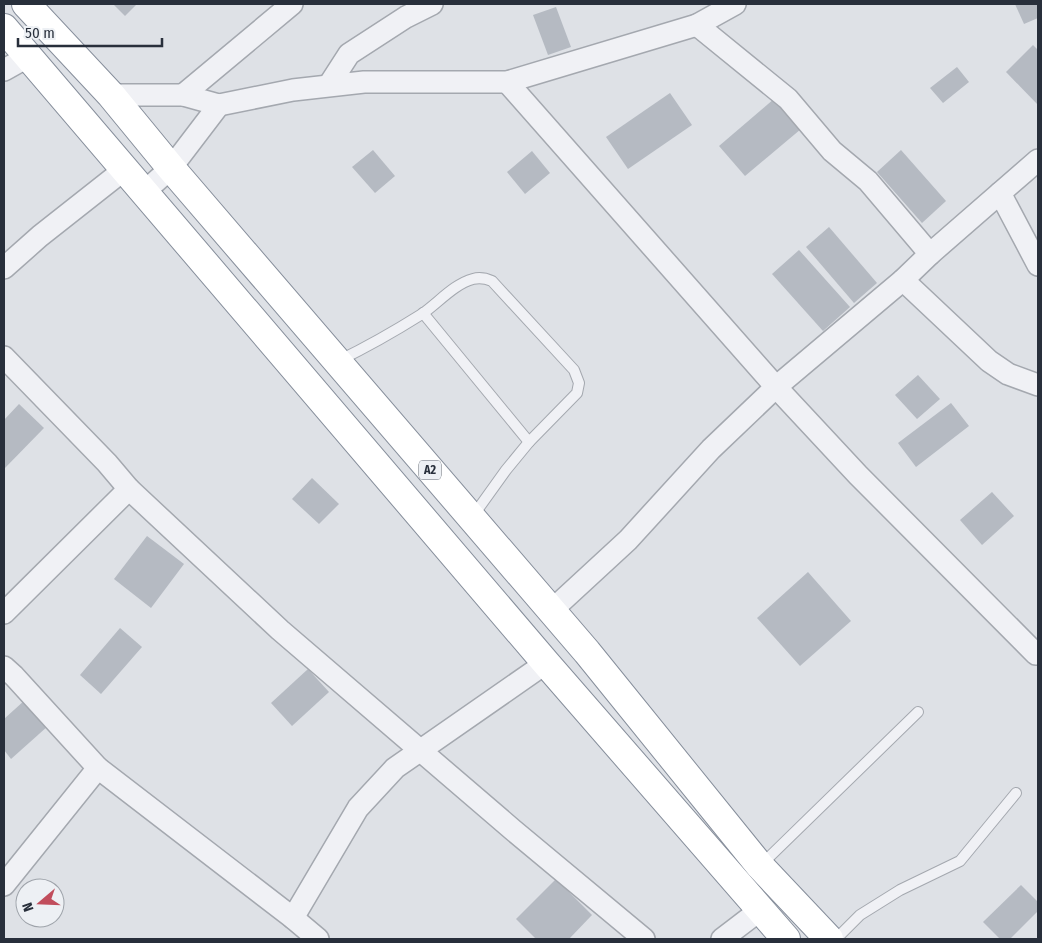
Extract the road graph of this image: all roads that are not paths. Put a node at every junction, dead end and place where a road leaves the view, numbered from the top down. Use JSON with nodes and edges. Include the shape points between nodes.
{"nodes":[{"id":1,"x":26,"y":4,"type":"edge"},
{"id":2,"x":292,"y":4,"type":"edge"},
{"id":3,"x":432,"y":4,"type":"edge"},
{"id":4,"x":735,"y":4,"type":"edge"},
{"id":5,"x":697,"y":25,"type":"junction"},
{"id":6,"x":4,"y":28,"type":"edge"},
{"id":7,"x":30,"y":56,"type":"junction"},
{"id":8,"x":4,"y":70,"type":"edge"},
{"id":9,"x":507,"y":82,"type":"junction"},
{"id":10,"x":329,"y":85,"type":"junction"},
{"id":11,"x":111,"y":95,"type":"junction"},
{"id":12,"x":183,"y":95,"type":"junction"},
{"id":13,"x":219,"y":104,"type":"junction"},
{"id":14,"x":1038,"y":160,"type":"edge"},
{"id":15,"x":171,"y":168,"type":"junction"},
{"id":16,"x":124,"y":169,"type":"junction"},
{"id":17,"x":144,"y":192,"type":"junction"},
{"id":18,"x":1000,"y":193,"type":"junction"},
{"id":19,"x":930,"y":254,"type":"junction"},
{"id":20,"x":1038,"y":265,"type":"edge"},
{"id":21,"x":4,"y":268,"type":"edge"},
{"id":22,"x":902,"y":280,"type":"junction"},
{"id":23,"x":423,"y":313,"type":"junction"},
{"id":24,"x":4,"y":357,"type":"edge"},
{"id":25,"x":337,"y":362,"type":"junction"},
{"id":26,"x":1038,"y":385,"type":"edge"},
{"id":27,"x":776,"y":387,"type":"junction"},
{"id":28,"x":528,"y":442,"type":"junction"},
{"id":29,"x":129,"y":489,"type":"junction"},
{"id":30,"x":471,"y":518,"type":"junction"},
{"id":31,"x":551,"y":611,"type":"junction"},
{"id":32,"x":4,"y":613,"type":"edge"},
{"id":33,"x":1036,"y":654,"type":"dead end"},
{"id":34,"x":546,"y":663,"type":"junction"},
{"id":35,"x":4,"y":667,"type":"edge"},
{"id":36,"x":918,"y":712,"type":"dead end"},
{"id":37,"x":420,"y":750,"type":"junction"},
{"id":38,"x":98,"y":768,"type":"junction"},
{"id":39,"x":1016,"y":794,"type":"dead end"},
{"id":40,"x":760,"y":866,"type":"junction"},
{"id":41,"x":4,"y":885,"type":"edge"},
{"id":42,"x":760,"y":910,"type":"junction"},
{"id":43,"x":293,"y":918,"type":"junction"},
{"id":44,"x":318,"y":939,"type":"edge"},
{"id":45,"x":644,"y":939,"type":"edge"},
{"id":46,"x":722,"y":939,"type":"edge"},
{"id":47,"x":786,"y":939,"type":"edge"},
{"id":48,"x":829,"y":939,"type":"edge"},
{"id":49,"x":836,"y":939,"type":"edge"}],
"edges":[{"from":1,"to":11,"type":"highway","number":"A2"},
{"from":2,"to":12,"type":"street"},
{"from":3,"to":10,"type":"street","via":[[349,54]]},
{"from":4,"to":5,"type":"street"},
{"from":5,"to":9,"type":"street"},
{"from":5,"to":19,"type":"street","via":[[788,99],[832,151],[868,181]]},
{"from":6,"to":7,"type":"highway"},
{"from":7,"to":8,"type":"street"},
{"from":7,"to":16,"type":"highway"},
{"from":9,"to":10,"type":"street"},
{"from":9,"to":27,"type":"street"},
{"from":10,"to":13,"type":"street"},
{"from":11,"to":12,"type":"street"},
{"from":11,"to":15,"type":"highway","number":"A2"},
{"from":12,"to":13,"type":"street"},
{"from":13,"to":15,"type":"street"},
{"from":14,"to":18,"type":"street"},
{"from":15,"to":17,"type":"street"},
{"from":15,"to":25,"type":"highway","number":"A2"},
{"from":16,"to":17,"type":"highway"},
{"from":16,"to":21,"type":"street"},
{"from":17,"to":34,"type":"highway"},
{"from":18,"to":19,"type":"street"},
{"from":18,"to":20,"type":"street"},
{"from":19,"to":22,"type":"street"},
{"from":22,"to":26,"type":"street","via":[[989,361],[1008,374]]},
{"from":22,"to":27,"type":"street"},
{"from":23,"to":25,"type":"lane"},
{"from":23,"to":28,"type":"lane"},
{"from":23,"to":28,"type":"lane","via":[[473,279],[492,281],[574,370],[579,383],[577,393]]},
{"from":24,"to":29,"type":"street"},
{"from":25,"to":30,"type":"highway","number":"A2"},
{"from":27,"to":31,"type":"street","via":[[712,449],[628,540]]},
{"from":27,"to":33,"type":"street","via":[[858,475]]},
{"from":28,"to":30,"type":"lane"},
{"from":29,"to":32,"type":"street"},
{"from":29,"to":37,"type":"street","via":[[280,630]]},
{"from":30,"to":31,"type":"highway","number":"A2"},
{"from":31,"to":40,"type":"highway","number":"A2"},
{"from":34,"to":37,"type":"street"},
{"from":34,"to":42,"type":"highway"},
{"from":35,"to":38,"type":"street"},
{"from":36,"to":40,"type":"lane"},
{"from":37,"to":43,"type":"street","via":[[395,768],[358,808]]},
{"from":37,"to":45,"type":"street"},
{"from":38,"to":41,"type":"street"},
{"from":38,"to":43,"type":"street"},
{"from":39,"to":49,"type":"lane","via":[[960,860],[900,890],[860,915]]},
{"from":40,"to":48,"type":"highway","number":"A2"},
{"from":42,"to":46,"type":"street"},
{"from":42,"to":47,"type":"highway"},
{"from":43,"to":44,"type":"street"}]}
